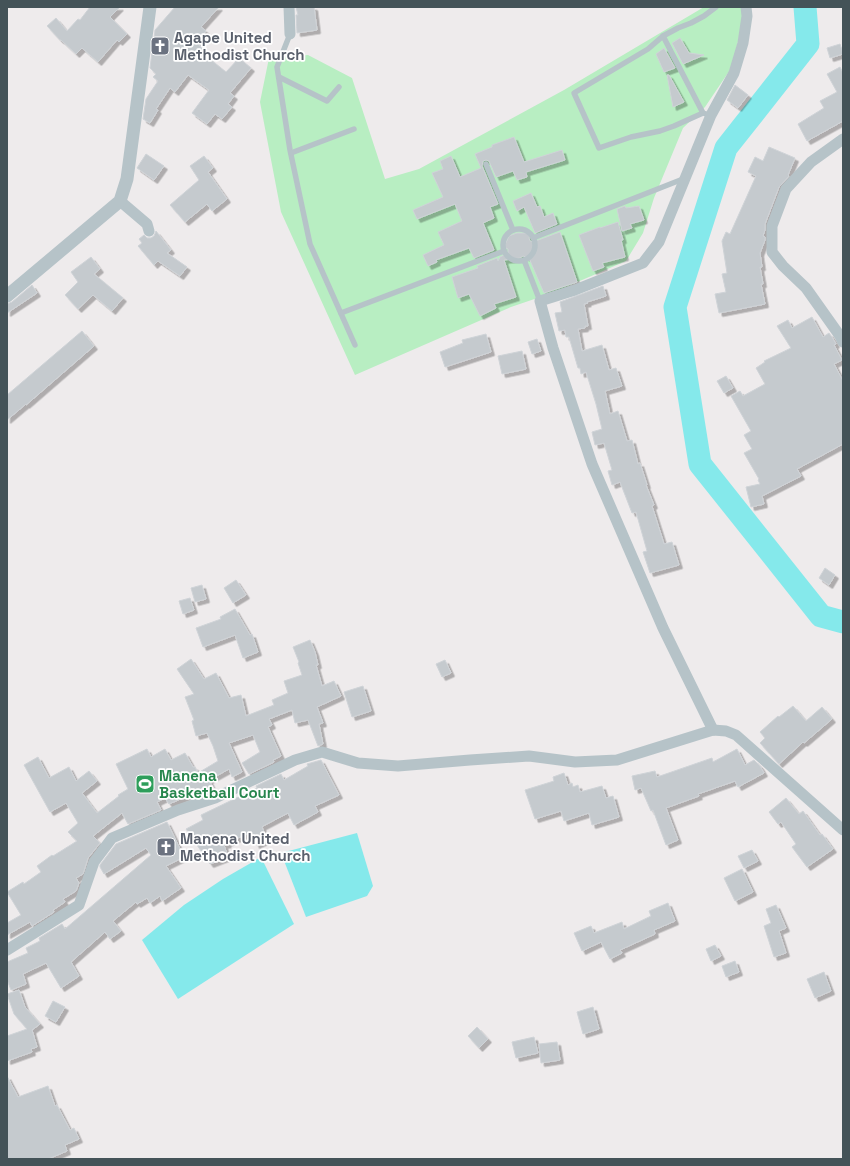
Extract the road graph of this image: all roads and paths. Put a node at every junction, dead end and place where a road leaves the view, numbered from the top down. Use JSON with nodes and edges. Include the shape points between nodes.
{"nodes":[{"id":1,"x":150,"y":7,"type":"edge"},
{"id":2,"x":289,"y":7,"type":"edge"},
{"id":3,"x":716,"y":7,"type":"edge"},
{"id":4,"x":746,"y":7,"type":"edge"},
{"id":5,"x":290,"y":34,"type":"joint"},
{"id":6,"x":663,"y":36,"type":"junction"},
{"id":7,"x":278,"y":77,"type":"junction"},
{"id":8,"x":339,"y":87,"type":"dead end"},
{"id":9,"x":707,"y":114,"type":"junction"},
{"id":10,"x":354,"y":129,"type":"dead end"},
{"id":11,"x":843,"y":139,"type":"edge"},
{"id":12,"x":291,"y":153,"type":"junction"},
{"id":13,"x":486,"y":164,"type":"dead end"},
{"id":14,"x":685,"y":178,"type":"junction"},
{"id":15,"x":120,"y":201,"type":"junction"},
{"id":16,"x":513,"y":230,"type":"junction"},
{"id":17,"x":149,"y":231,"type":"dead end"},
{"id":18,"x":533,"y":238,"type":"junction"},
{"id":19,"x":504,"y":251,"type":"junction"},
{"id":20,"x":524,"y":260,"type":"junction"},
{"id":21,"x":7,"y":296,"type":"edge"},
{"id":22,"x":540,"y":301,"type":"junction"},
{"id":23,"x":341,"y":313,"type":"junction"},
{"id":24,"x":842,"y":337,"type":"edge"},
{"id":25,"x":355,"y":345,"type":"dead end"},
{"id":26,"x":713,"y":730,"type":"junction"},
{"id":27,"x":843,"y":830,"type":"edge"},
{"id":28,"x":7,"y":950,"type":"edge"}],
"edges":[{"from":1,"to":15,"type":"street","via":[[127,179]]},
{"from":2,"to":5,"type":"street"},
{"from":3,"to":6,"type":"lane","via":[[704,16]]},
{"from":4,"to":9,"type":"street","via":[[743,43],[734,73]]},
{"from":5,"to":7,"type":"lane","via":[[277,67]]},
{"from":6,"to":9,"type":"lane"},
{"from":6,"to":9,"type":"lane","via":[[648,49],[574,93],[598,148],[660,131]]},
{"from":7,"to":8,"type":"lane","via":[[328,102]]},
{"from":7,"to":12,"type":"lane"},
{"from":9,"to":14,"type":"street"},
{"from":10,"to":12,"type":"lane"},
{"from":11,"to":24,"type":"street","via":[[810,162],[786,190],[772,226],[772,252],[806,288]]},
{"from":12,"to":23,"type":"lane","via":[[310,244]]},
{"from":13,"to":16,"type":"lane"},
{"from":14,"to":18,"type":"lane"},
{"from":14,"to":22,"type":"street","via":[[659,242],[643,263]]},
{"from":15,"to":17,"type":"street","via":[[147,224]]},
{"from":15,"to":21,"type":"street"},
{"from":16,"to":18,"type":"lane","via":[[525,230]]},
{"from":16,"to":19,"type":"lane","via":[[504,239]]},
{"from":18,"to":20,"type":"lane","via":[[533,251],[530,257]]},
{"from":19,"to":20,"type":"lane","via":[[512,260]]},
{"from":19,"to":23,"type":"lane"},
{"from":20,"to":22,"type":"lane"},
{"from":22,"to":26,"type":"street","via":[[555,355],[592,464],[663,628]]},
{"from":23,"to":25,"type":"lane"},
{"from":26,"to":27,"type":"street","via":[[736,735]]},
{"from":26,"to":28,"type":"street","via":[[617,760],[575,762],[529,756],[398,766],[358,763],[322,752],[295,760],[214,798],[112,838],[94,862],[79,905]]}]}
